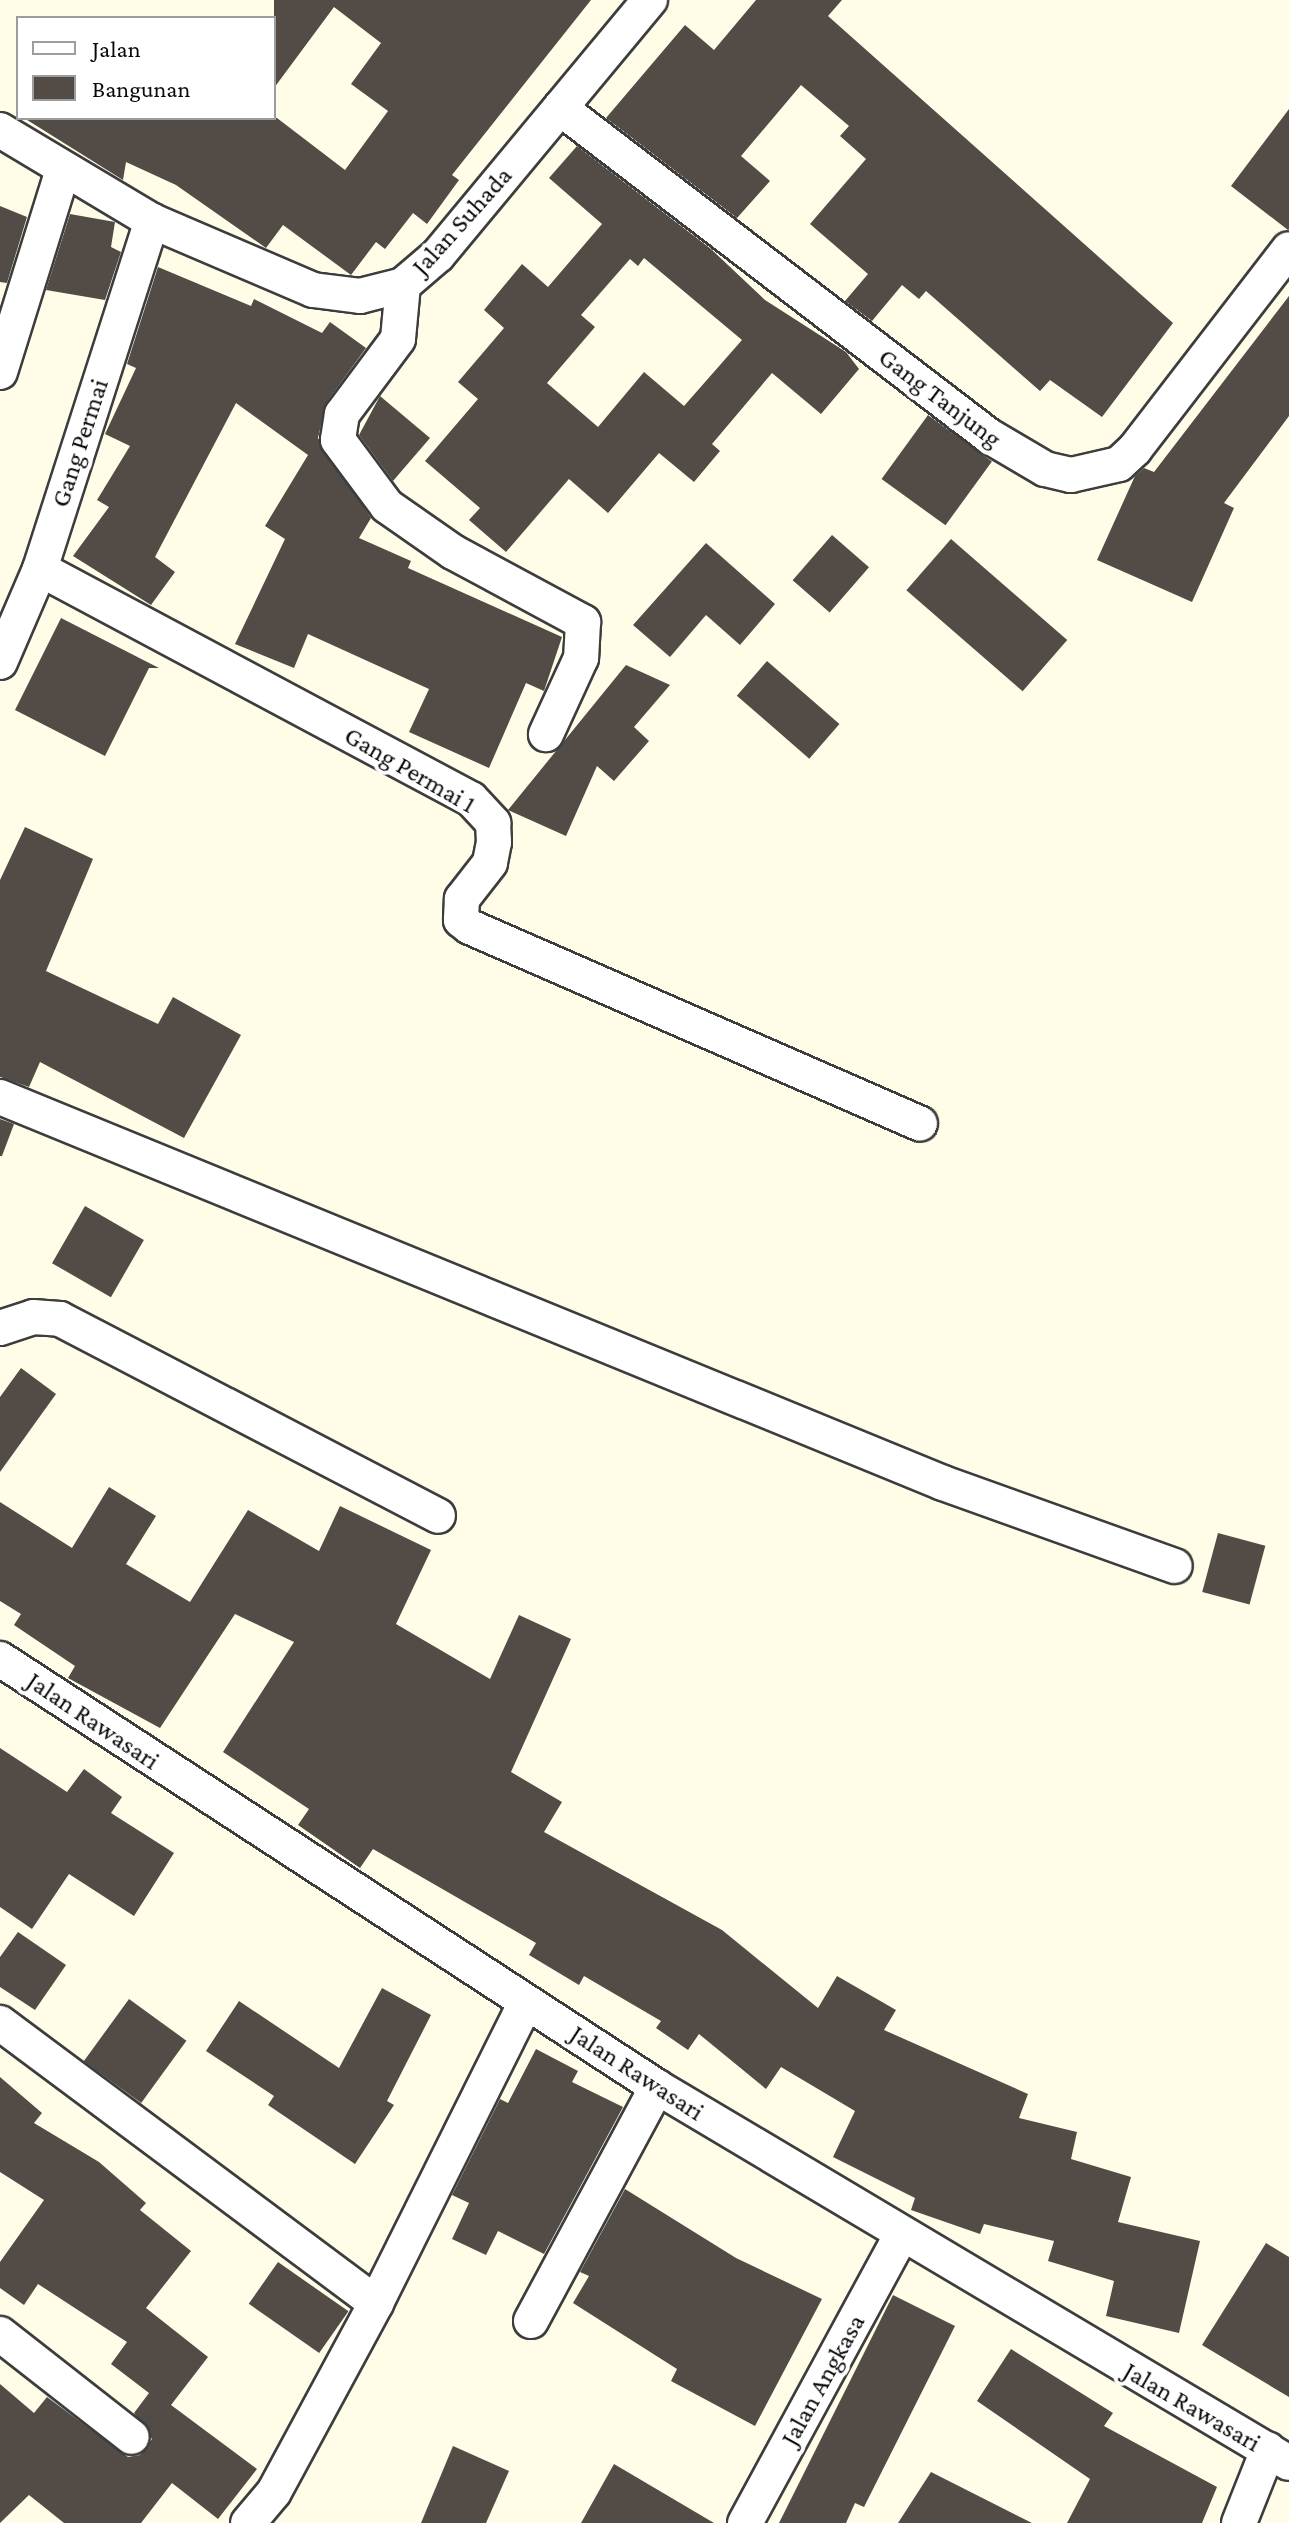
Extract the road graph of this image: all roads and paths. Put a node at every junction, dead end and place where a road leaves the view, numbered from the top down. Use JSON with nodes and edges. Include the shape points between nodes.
{"nodes":[{"id":1,"x":650,"y":0,"type":"edge"},
{"id":2,"x":560,"y":108,"type":"junction"},
{"id":3,"x":0,"y":130,"type":"edge"},
{"id":4,"x":63,"y":170,"type":"junction"},
{"id":5,"x":152,"y":221,"type":"junction"},
{"id":6,"x":1289,"y":249,"type":"edge"},
{"id":7,"x":403,"y":285,"type":"junction"},
{"id":8,"x":0,"y":372,"type":"edge"},
{"id":9,"x":40,"y":569,"type":"junction"},
{"id":10,"x":0,"y":662,"type":"edge"},
{"id":11,"x":546,"y":734,"type":"dead end"},
{"id":12,"x":0,"y":1097,"type":"edge"},
{"id":13,"x":920,"y":1124,"type":"dead end"},
{"id":14,"x":0,"y":1328,"type":"edge"},
{"id":15,"x":438,"y":1516,"type":"dead end"},
{"id":16,"x":1175,"y":1566,"type":"dead end"},
{"id":17,"x":0,"y":1659,"type":"edge"},
{"id":18,"x":526,"y":2002,"type":"junction"},
{"id":19,"x":0,"y":2023,"type":"edge"},
{"id":20,"x":657,"y":2087,"type":"junction"},
{"id":21,"x":900,"y":2238,"type":"junction"},
{"id":22,"x":376,"y":2303,"type":"junction"},
{"id":23,"x":531,"y":2321,"type":"dead end"},
{"id":24,"x":0,"y":2334,"type":"edge"},
{"id":25,"x":132,"y":2437,"type":"dead end"},
{"id":26,"x":1278,"y":2456,"type":"edge"},
{"id":27,"x":248,"y":2523,"type":"edge"},
{"id":28,"x":745,"y":2523,"type":"edge"},
{"id":29,"x":1239,"y":2523,"type":"edge"}],
"edges":[{"from":1,"to":2,"type":"street","name":"Jalan Suhada"},
{"from":2,"to":6,"type":"street","name":"Gang Tanjung","via":[[989,436],[1045,469],[1071,475],[1119,464],[1135,449]]},
{"from":2,"to":7,"type":"street","name":"Jalan Suhada","via":[[438,255]]},
{"from":3,"to":4,"type":"street","name":"Jalan Suhada"},
{"from":4,"to":5,"type":"street","name":"Jalan Suhada"},
{"from":4,"to":8,"type":"street"},
{"from":5,"to":7,"type":"street","name":"Jalan Suhada","via":[[313,290],[360,296]]},
{"from":5,"to":9,"type":"street","name":"Gang Permai"},
{"from":7,"to":11,"type":"street","via":[[398,339],[342,414],[338,440],[387,506],[453,552],[583,622],[581,658]]},
{"from":9,"to":10,"type":"street","name":"Gang Permai"},
{"from":9,"to":13,"type":"street","name":"Gang Permai 1","via":[[471,799],[493,823],[494,842],[490,863],[462,899],[461,920],[470,927]]},
{"from":12,"to":16,"type":"street","via":[[943,1483]]},
{"from":14,"to":15,"type":"street","via":[[33,1317],[60,1319]]},
{"from":17,"to":18,"type":"street","name":"Jalan Rawasari"},
{"from":18,"to":20,"type":"street","name":"Jalan Rawasari"},
{"from":18,"to":22,"type":"street"},
{"from":19,"to":22,"type":"street"},
{"from":20,"to":21,"type":"street","name":"Jalan Rawasari"},
{"from":20,"to":23,"type":"street"},
{"from":21,"to":26,"type":"street","name":"Jalan Rawasari"},
{"from":21,"to":28,"type":"street","name":"Jalan Angkasa"},
{"from":22,"to":27,"type":"street","via":[[274,2492]]},
{"from":24,"to":25,"type":"street"},
{"from":26,"to":29,"type":"street"}]}
